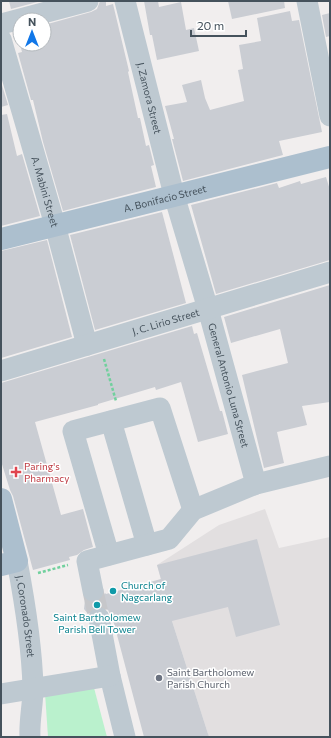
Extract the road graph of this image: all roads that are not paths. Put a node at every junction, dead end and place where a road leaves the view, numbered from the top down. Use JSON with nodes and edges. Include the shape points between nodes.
{"nodes":[{"id":1,"x":88,"y":1,"type":"edge"},
{"id":2,"x":125,"y":1,"type":"edge"},
{"id":3,"x":307,"y":1,"type":"edge"},
{"id":4,"x":1,"y":24,"type":"edge"},
{"id":5,"x":1,"y":39,"type":"edge"},
{"id":6,"x":330,"y":116,"type":"edge"},
{"id":7,"x":330,"y":157,"type":"edge"},
{"id":8,"x":174,"y":195,"type":"junction"},
{"id":9,"x":55,"y":225,"type":"junction"},
{"id":10,"x":1,"y":239,"type":"edge"},
{"id":11,"x":330,"y":272,"type":"edge"},
{"id":12,"x":208,"y":309,"type":"junction"},
{"id":13,"x":93,"y":343,"type":"junction"},
{"id":14,"x":1,"y":371,"type":"edge"},
{"id":15,"x":116,"y":420,"type":"junction"},
{"id":16,"x":330,"y":466,"type":"edge"},
{"id":17,"x":256,"y":484,"type":"junction"},
{"id":18,"x":1,"y":498,"type":"edge"},
{"id":19,"x":193,"y":510,"type":"junction"},
{"id":20,"x":147,"y":545,"type":"junction"},
{"id":21,"x":109,"y":555,"type":"junction"},
{"id":22,"x":13,"y":568,"type":"edge"},
{"id":23,"x":93,"y":591,"type":"tunnel mouth"},
{"id":24,"x":99,"y":618,"type":"tunnel mouth"},
{"id":25,"x":110,"y":676,"type":"junction"},
{"id":26,"x":33,"y":690,"type":"junction"},
{"id":27,"x":1,"y":694,"type":"edge"},
{"id":28,"x":30,"y":737,"type":"edge"},
{"id":29,"x":126,"y":737,"type":"edge"}],
"edges":[{"from":1,"to":4,"type":"street"},
{"from":2,"to":8,"type":"street","name":"J. Zamora Street"},
{"from":3,"to":6,"type":"street"},
{"from":5,"to":9,"type":"street","name":"A. Mabini Street"},
{"from":7,"to":8,"type":"main road","name":"A. Bonifacio Street"},
{"from":8,"to":9,"type":"main road","name":"A. Bonifacio Street"},
{"from":8,"to":12,"type":"street","name":"General Antonio Luna Street"},
{"from":9,"to":10,"type":"main road","name":"A. Bonifacio Street"},
{"from":9,"to":13,"type":"street","name":"A. Mabini Street"},
{"from":11,"to":12,"type":"street","name":"J. C. Lirio Street"},
{"from":12,"to":13,"type":"street","name":"J. C. Lirio Street"},
{"from":12,"to":17,"type":"street","name":"General Antonio Luna Street"},
{"from":13,"to":14,"type":"street","name":"J. C. Lirio Street"},
{"from":15,"to":19,"type":"street","via":[[160,408]]},
{"from":15,"to":20,"type":"street"},
{"from":15,"to":21,"type":"street","via":[[73,431]]},
{"from":16,"to":17,"type":"street"},
{"from":17,"to":19,"type":"street"},
{"from":18,"to":22,"type":"main road","name":"J. Coronado Street"},
{"from":19,"to":20,"type":"street","via":[[169,539]]},
{"from":20,"to":21,"type":"street"},
{"from":21,"to":23,"type":"street","via":[[87,561]]},
{"from":22,"to":26,"type":"street","name":"J. Coronado Street","via":[[26,605]]},
{"from":24,"to":25,"type":"street"},
{"from":25,"to":26,"type":"street"},
{"from":25,"to":29,"type":"street"},
{"from":26,"to":27,"type":"street"},
{"from":26,"to":28,"type":"street","name":"J. Coronado Street"}]}
